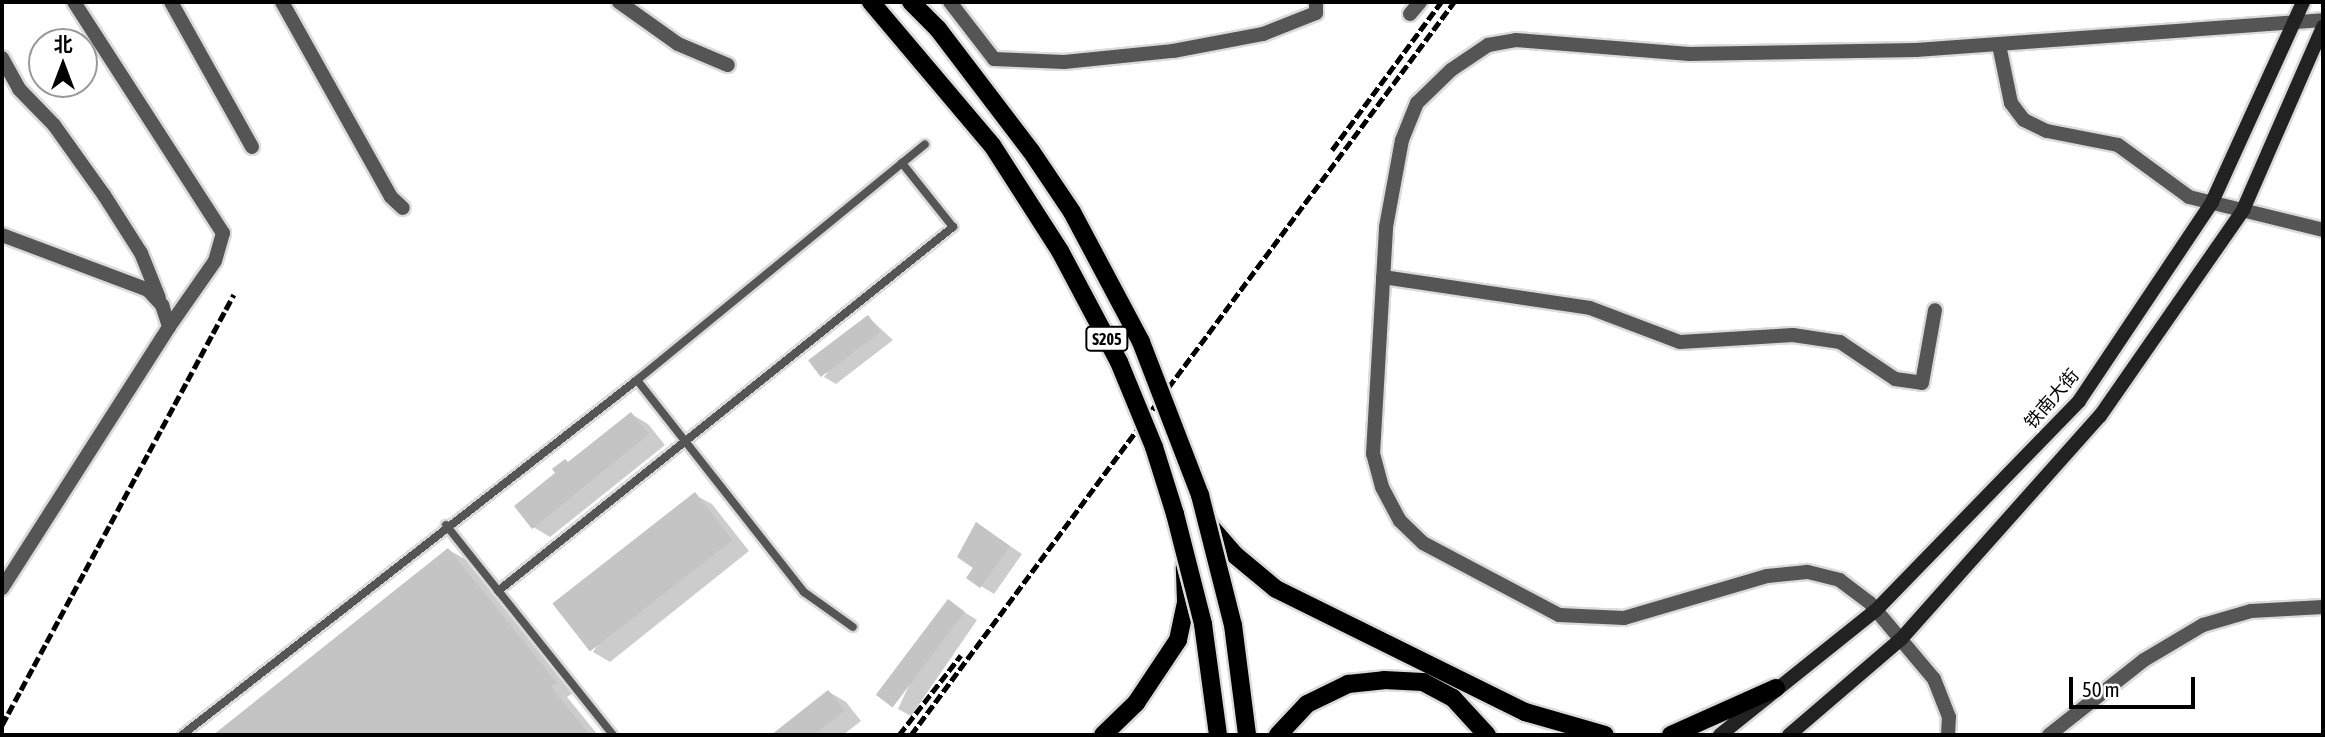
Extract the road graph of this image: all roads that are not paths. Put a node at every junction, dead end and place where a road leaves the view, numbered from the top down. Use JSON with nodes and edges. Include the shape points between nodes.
{"nodes":[{"id":1,"x":74,"y":2,"type":"edge"},
{"id":2,"x":171,"y":2,"type":"edge"},
{"id":3,"x":282,"y":2,"type":"edge"},
{"id":4,"x":619,"y":2,"type":"edge"},
{"id":5,"x":871,"y":2,"type":"edge"},
{"id":6,"x":911,"y":2,"type":"edge"},
{"id":7,"x":950,"y":2,"type":"edge"},
{"id":8,"x":1317,"y":2,"type":"edge"},
{"id":9,"x":1420,"y":2,"type":"edge"},
{"id":10,"x":2303,"y":2,"type":"edge"},
{"id":11,"x":1410,"y":14,"type":"dead end"},
{"id":12,"x":2323,"y":20,"type":"edge"},
{"id":13,"x":2295,"y":23,"type":"junction"},
{"id":14,"x":2323,"y":27,"type":"edge"},
{"id":15,"x":1999,"y":45,"type":"junction"},
{"id":16,"x":2,"y":58,"type":"edge"},
{"id":17,"x":728,"y":65,"type":"dead end"},
{"id":18,"x":925,"y":144,"type":"dead end"},
{"id":19,"x":252,"y":147,"type":"dead end"},
{"id":20,"x":902,"y":163,"type":"junction"},
{"id":21,"x":2212,"y":202,"type":"junction"},
{"id":22,"x":403,"y":208,"type":"dead end"},
{"id":23,"x":2243,"y":210,"type":"junction"},
{"id":24,"x":2323,"y":230,"type":"edge"},
{"id":25,"x":2,"y":235,"type":"edge"},
{"id":26,"x":1384,"y":277,"type":"junction"},
{"id":27,"x":162,"y":305,"type":"junction"},
{"id":28,"x":1934,"y":310,"type":"dead end"},
{"id":29,"x":169,"y":327,"type":"junction"},
{"id":30,"x":637,"y":380,"type":"junction"},
{"id":31,"x":686,"y":441,"type":"junction"},
{"id":32,"x":1208,"y":524,"type":"junction"},
{"id":33,"x":446,"y":525,"type":"junction"},
{"id":34,"x":1185,"y":553,"type":"junction"},
{"id":35,"x":2,"y":588,"type":"edge"},
{"id":36,"x":498,"y":591,"type":"junction"},
{"id":37,"x":2323,"y":607,"type":"edge"},
{"id":38,"x":1876,"y":610,"type":"junction"},
{"id":39,"x":853,"y":627,"type":"dead end"},
{"id":40,"x":1901,"y":639,"type":"junction"},
{"id":41,"x":1776,"y":688,"type":"junction"},
{"id":42,"x":182,"y":735,"type":"edge"},
{"id":43,"x":613,"y":735,"type":"edge"},
{"id":44,"x":1104,"y":735,"type":"edge"},
{"id":45,"x":1218,"y":735,"type":"edge"},
{"id":46,"x":1247,"y":735,"type":"edge"},
{"id":47,"x":1279,"y":735,"type":"edge"},
{"id":48,"x":1488,"y":735,"type":"edge"},
{"id":49,"x":1605,"y":735,"type":"edge"},
{"id":50,"x":1671,"y":735,"type":"edge"},
{"id":51,"x":1720,"y":735,"type":"edge"},
{"id":52,"x":1789,"y":735,"type":"edge"},
{"id":53,"x":1948,"y":735,"type":"edge"},
{"id":54,"x":2049,"y":735,"type":"edge"}],
"edges":[{"from":1,"to":29,"type":"street","via":[[223,233],[215,261]]},
{"from":2,"to":19,"type":"street"},
{"from":3,"to":22,"type":"street","via":[[391,197]]},
{"from":4,"to":17,"type":"street","via":[[678,44]]},
{"from":5,"to":34,"type":"main road","number":"S205","bridge":true,"via":[[985,135],[1060,250],[1124,374],[1154,447]]},
{"from":6,"to":32,"type":"main road","number":"S205","bridge":true,"via":[[1031,151],[1119,293],[1178,433]]},
{"from":7,"to":8,"type":"street","via":[[994,59],[1064,62],[1173,51],[1263,34],[1317,13]]},
{"from":9,"to":11,"type":"street"},
{"from":10,"to":13,"type":"main road","name":"铁南大街"},
{"from":12,"to":13,"type":"street"},
{"from":13,"to":15,"type":"street"},
{"from":13,"to":21,"type":"main road","name":"铁南大街"},
{"from":14,"to":23,"type":"main road"},
{"from":15,"to":21,"type":"street","via":[[2011,103],[2024,120],[2047,131],[2118,145],[2189,197]]},
{"from":15,"to":26,"type":"street","via":[[1689,54],[1516,40],[1488,45],[1451,70],[1417,103],[1402,140],[1386,228]]},
{"from":16,"to":27,"type":"street","via":[[19,89],[54,125],[104,195],[141,253]]},
{"from":18,"to":20,"type":"lane"},
{"from":20,"to":30,"type":"lane"},
{"from":20,"to":31,"type":"lane","via":[[953,227]]},
{"from":21,"to":23,"type":"street"},
{"from":21,"to":38,"type":"main road","name":"铁南大街","via":[[2079,401]]},
{"from":23,"to":24,"type":"street"},
{"from":23,"to":40,"type":"main road","via":[[2100,416]]},
{"from":25,"to":27,"type":"street","via":[[148,290]]},
{"from":26,"to":28,"type":"street","via":[[1590,307],[1680,342],[1793,335],[1840,342],[1895,379],[1922,383]]},
{"from":26,"to":38,"type":"street","via":[[1373,454],[1382,487],[1400,521],[1423,542],[1559,615],[1624,618],[1726,586],[1807,572],[1840,580]]},
{"from":27,"to":29,"type":"street"},
{"from":29,"to":35,"type":"street"},
{"from":30,"to":31,"type":"lane"},
{"from":30,"to":33,"type":"lane"},
{"from":31,"to":36,"type":"lane"},
{"from":31,"to":39,"type":"lane","via":[[804,592]]},
{"from":32,"to":46,"type":"main road","number":"S205","bridge":true,"via":[[1233,625]]},
{"from":32,"to":49,"type":"main road","via":[[1235,555],[1276,589],[1525,712]]},
{"from":33,"to":36,"type":"lane"},
{"from":33,"to":42,"type":"lane"},
{"from":34,"to":44,"type":"main road","bridge":true,"via":[[1186,602],[1178,640],[1136,703]]},
{"from":34,"to":45,"type":"main road","number":"S205","bridge":true,"via":[[1203,624]]},
{"from":36,"to":43,"type":"lane"},
{"from":37,"to":54,"type":"street","via":[[2251,611],[2203,625],[2144,660]]},
{"from":38,"to":40,"type":"street"},
{"from":38,"to":41,"type":"main road","name":"铁南大街"},
{"from":40,"to":52,"type":"main road"},
{"from":40,"to":53,"type":"street","via":[[1934,679],[1949,717]]},
{"from":41,"to":50,"type":"main road"},
{"from":41,"to":51,"type":"main road","name":"铁南大街"},
{"from":47,"to":48,"type":"main road","via":[[1307,704],[1348,684],[1384,680],[1423,682],[1453,698]]}]}
